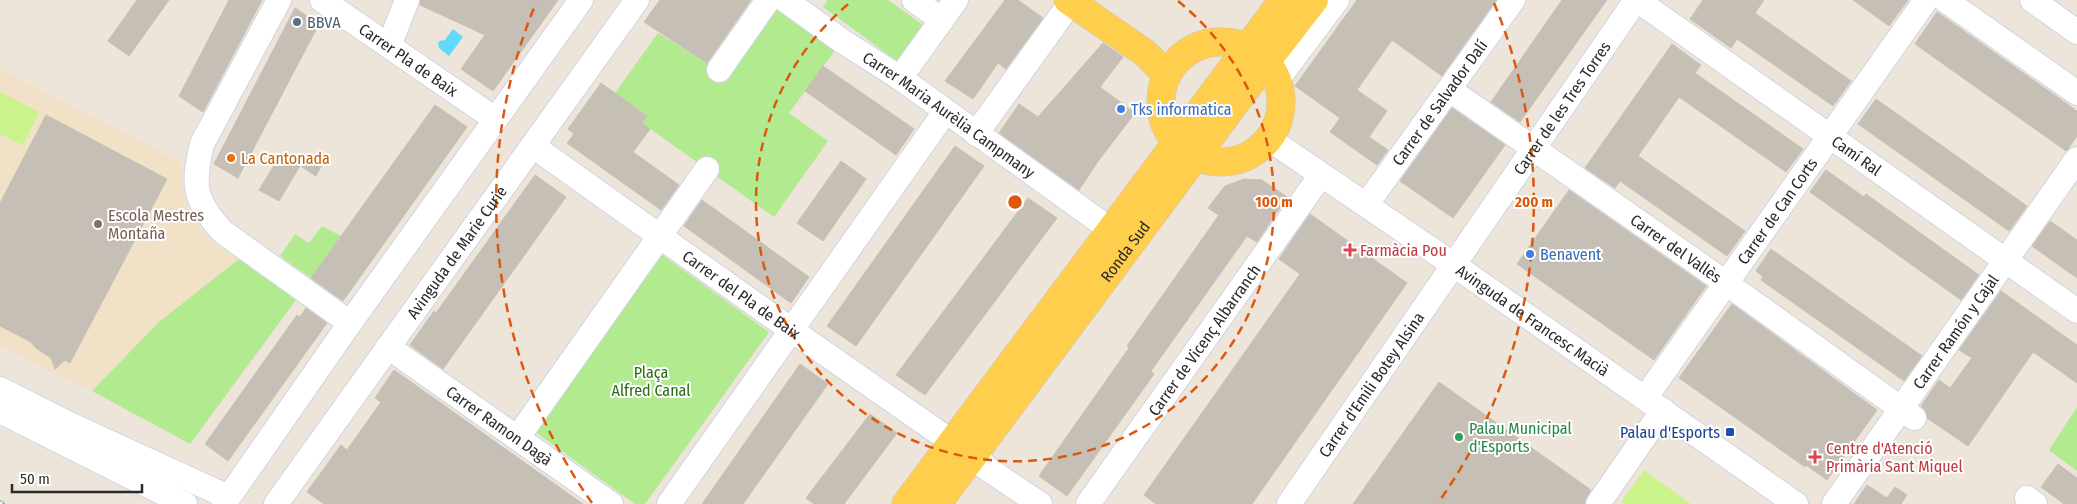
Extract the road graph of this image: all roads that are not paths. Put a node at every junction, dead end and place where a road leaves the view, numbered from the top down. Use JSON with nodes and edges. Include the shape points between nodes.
{"nodes":[{"id":1,"x":279,"y":0,"type":"edge"},
{"id":2,"x":322,"y":0,"type":"edge"},
{"id":3,"x":407,"y":0,"type":"edge"},
{"id":4,"x":581,"y":0,"type":"edge"},
{"id":5,"x":637,"y":0,"type":"edge"},
{"id":6,"x":768,"y":0,"type":"edge"},
{"id":7,"x":914,"y":0,"type":"edge"},
{"id":8,"x":956,"y":0,"type":"edge"},
{"id":9,"x":1283,"y":0,"type":"edge"},
{"id":10,"x":1314,"y":0,"type":"edge"},
{"id":11,"x":1338,"y":0,"type":"edge"},
{"id":12,"x":1514,"y":0,"type":"edge"},
{"id":13,"x":1636,"y":0,"type":"edge"},
{"id":14,"x":1926,"y":0,"type":"edge"},
{"id":15,"x":1945,"y":0,"type":"edge"},
{"id":16,"x":2032,"y":0,"type":"edge"},
{"id":17,"x":1077,"y":1,"type":"edge"},
{"id":18,"x":799,"y":4,"type":"edge"},
{"id":19,"x":942,"y":20,"type":"junction"},
{"id":20,"x":2077,"y":32,"type":"edge"},
{"id":21,"x":389,"y":46,"type":"junction"},
{"id":22,"x":1201,"y":46,"type":"junction"},
{"id":23,"x":1264,"y":63,"type":"junction"},
{"id":24,"x":719,"y":70,"type":"dead end"},
{"id":25,"x":1167,"y":75,"type":"junction"},
{"id":26,"x":900,"y":78,"type":"junction"},
{"id":27,"x":1450,"y":90,"type":"junction"},
{"id":28,"x":2077,"y":92,"type":"edge"},
{"id":29,"x":945,"y":112,"type":"junction"},
{"id":30,"x":494,"y":119,"type":"junction"},
{"id":31,"x":976,"y":134,"type":"junction"},
{"id":32,"x":1829,"y":136,"type":"junction"},
{"id":33,"x":1269,"y":139,"type":"junction"},
{"id":34,"x":533,"y":146,"type":"junction"},
{"id":35,"x":1534,"y":148,"type":"junction"},
{"id":36,"x":1185,"y":149,"type":"junction"},
{"id":37,"x":2077,"y":159,"type":"edge"},
{"id":38,"x":707,"y":170,"type":"dead end"},
{"id":39,"x":1320,"y":175,"type":"junction"},
{"id":40,"x":1366,"y":205,"type":"junction"},
{"id":41,"x":1111,"y":230,"type":"junction"},
{"id":42,"x":660,"y":236,"type":"junction"},
{"id":43,"x":2005,"y":260,"type":"junction"},
{"id":44,"x":1454,"y":265,"type":"junction"},
{"id":45,"x":1726,"y":282,"type":"junction"},
{"id":46,"x":2077,"y":311,"type":"edge"},
{"id":47,"x":350,"y":323,"type":"junction"},
{"id":48,"x":790,"y":329,"type":"junction"},
{"id":49,"x":388,"y":347,"type":"junction"},
{"id":50,"x":0,"y":389,"type":"edge"},
{"id":51,"x":1654,"y":404,"type":"junction"},
{"id":52,"x":0,"y":411,"type":"edge"},
{"id":53,"x":1907,"y":413,"type":"junction"},
{"id":54,"x":518,"y":437,"type":"junction"},
{"id":55,"x":964,"y":447,"type":"junction"},
{"id":56,"x":226,"y":500,"type":"edge"},
{"id":57,"x":185,"y":504,"type":"edge"},
{"id":58,"x":276,"y":504,"type":"edge"},
{"id":59,"x":611,"y":504,"type":"edge"},
{"id":60,"x":669,"y":504,"type":"edge"},
{"id":61,"x":906,"y":504,"type":"edge"},
{"id":62,"x":937,"y":504,"type":"edge"},
{"id":63,"x":1040,"y":504,"type":"edge"},
{"id":64,"x":1088,"y":504,"type":"edge"},
{"id":65,"x":1289,"y":504,"type":"edge"},
{"id":66,"x":1598,"y":504,"type":"edge"},
{"id":67,"x":1796,"y":504,"type":"edge"},
{"id":68,"x":1834,"y":504,"type":"edge"}],
"edges":[{"from":1,"to":47,"type":"street","via":[[202,144],[196,169],[198,196],[207,215],[223,232]]},
{"from":2,"to":21,"type":"street","name":"Carrer Pla de Baix"},
{"from":3,"to":21,"type":"street"},
{"from":4,"to":30,"type":"street"},
{"from":5,"to":34,"type":"street","name":"Avinguda de Marie Curie"},
{"from":6,"to":24,"type":"street"},
{"from":7,"to":19,"type":"street"},
{"from":8,"to":19,"type":"street"},
{"from":9,"to":23,"type":"main road","name":"Ronda Sud"},
{"from":10,"to":23,"type":"main road","name":"Ronda Sud"},
{"from":11,"to":23,"type":"street"},
{"from":12,"to":27,"type":"street","name":"Carrer de Salvador Dalí"},
{"from":13,"to":32,"type":"street","name":"Camí Ral"},
{"from":13,"to":35,"type":"street","name":"Carrer de les Tres Torres"},
{"from":14,"to":32,"type":"street","name":"Carrer de Can Corts"},
{"from":15,"to":28,"type":"street"},
{"from":16,"to":20,"type":"street"},
{"from":17,"to":22,"type":"main road","via":[[1171,51]]},
{"from":17,"to":25,"type":"main road","via":[[1145,53]]},
{"from":17,"to":31,"type":"street"},
{"from":18,"to":26,"type":"street","name":"Carrer Maria Aurèlia Campmany","via":[[842,41]]},
{"from":19,"to":26,"type":"street"},
{"from":21,"to":30,"type":"street","name":"Carrer Pla de Baix"},
{"from":22,"to":23,"type":"main road","via":[[1227,42]]},
{"from":22,"to":25,"type":"main road","via":[[1177,61]]},
{"from":23,"to":33,"type":"main road","via":[[1281,106],[1278,122]]},
{"from":23,"to":36,"type":"main road","name":"Ronda Sud"},
{"from":25,"to":36,"type":"main road","via":[[1161,98],[1165,125]]},
{"from":26,"to":29,"type":"street","name":"Carrer Maria Aurèlia Campmany"},
{"from":27,"to":35,"type":"street","name":"Carrer del Vallès"},
{"from":27,"to":40,"type":"street","name":"Carrer de Salvador Dalí"},
{"from":29,"to":31,"type":"street","name":"Carrer Maria Aurèlia Campmany"},
{"from":29,"to":48,"type":"street"},
{"from":30,"to":47,"type":"street"},
{"from":31,"to":41,"type":"street","name":"Carrer Maria Aurèlia Campmany"},
{"from":32,"to":43,"type":"street","name":"Camí Ral"},
{"from":32,"to":45,"type":"street","name":"Carrer de Can Corts"},
{"from":33,"to":36,"type":"main road","via":[[1251,155],[1224,163],[1209,162]]},
{"from":33,"to":39,"type":"street","name":"Avinguda de Francesc Macià"},
{"from":34,"to":42,"type":"street","name":"Carrer del Pla de Baix"},
{"from":34,"to":49,"type":"street","name":"Avinguda de Marie Curie"},
{"from":35,"to":44,"type":"street","name":"Carrer de les Tres Torres"},
{"from":35,"to":45,"type":"street","name":"Carrer del Vallès"},
{"from":36,"to":41,"type":"main road","name":"Ronda Sud"},
{"from":36,"to":55,"type":"main road","name":"Ronda Sud"},
{"from":37,"to":43,"type":"street","name":"Carrer Ramón y Cajal"},
{"from":38,"to":42,"type":"street"},
{"from":39,"to":40,"type":"street","name":"Avinguda de Francesc Macià"},
{"from":39,"to":64,"type":"street","name":"Carrer de Vicenç Albarranch"},
{"from":40,"to":44,"type":"street","name":"Avinguda de Francesc Macià"},
{"from":41,"to":55,"type":"main road","name":"Ronda Sud"},
{"from":42,"to":48,"type":"street","name":"Carrer del Pla de Baix"},
{"from":42,"to":54,"type":"street"},
{"from":43,"to":46,"type":"street","name":"Camí Ral"},
{"from":43,"to":53,"type":"street","name":"Carrer Ramón y Cajal","via":[[1950,351]]},
{"from":44,"to":51,"type":"street","name":"Avinguda de Francesc Macià"},
{"from":44,"to":65,"type":"street","name":"Carrer d'Emili Botey Alsina"},
{"from":45,"to":51,"type":"street","name":"Carrer de Can Corts"},
{"from":45,"to":53,"type":"street","name":"Carrer del Vallès"},
{"from":47,"to":56,"type":"street"},
{"from":48,"to":55,"type":"street","name":"Carrer del Pla de Baix"},
{"from":48,"to":60,"type":"street"},
{"from":49,"to":54,"type":"street","name":"Carrer Ramon Dagà"},
{"from":49,"to":58,"type":"street","name":"Avinguda de Marie Curie"},
{"from":50,"to":56,"type":"street"},
{"from":51,"to":66,"type":"street","name":"Carrer de Can Corts"},
{"from":51,"to":67,"type":"street","name":"Avinguda de Francesc Macià"},
{"from":52,"to":57,"type":"street"},
{"from":53,"to":68,"type":"street","name":"Carrer Ramón y Cajal"},
{"from":54,"to":59,"type":"street","name":"Carrer Ramon Dagà"},
{"from":55,"to":61,"type":"main road","name":"Ronda Sud"},
{"from":55,"to":62,"type":"main road","name":"Ronda Sud"},
{"from":55,"to":63,"type":"street","name":"Carrer del Pla de Baix","via":[[985,467]]}]}
